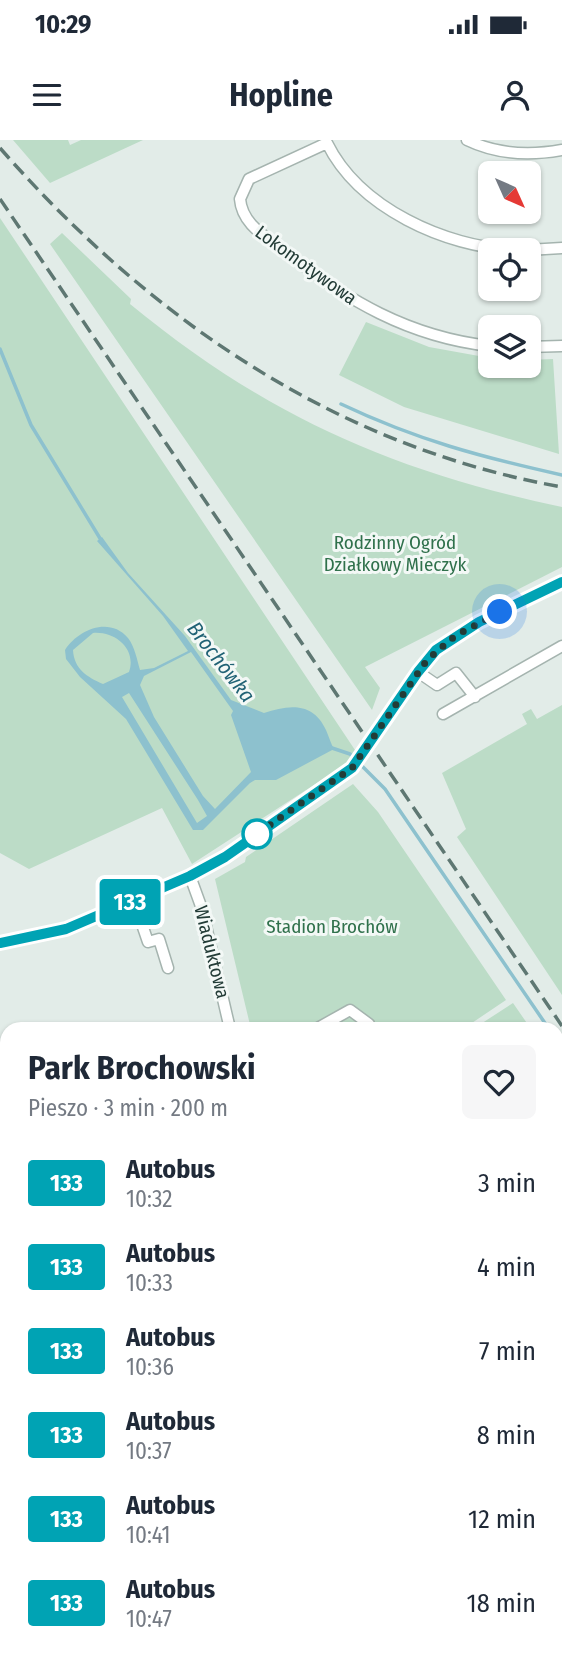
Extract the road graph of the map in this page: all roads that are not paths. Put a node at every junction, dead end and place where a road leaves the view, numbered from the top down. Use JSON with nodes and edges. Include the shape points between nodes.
{"nodes":[{"id":1,"x":467,"y":140,"type":"edge"},
{"id":2,"x":562,"y":150,"type":"edge"},
{"id":3,"x":478,"y":245,"type":"edge"},
{"id":4,"x":562,"y":247,"type":"edge"},
{"id":5,"x":541,"y":249,"type":"edge"},
{"id":6,"x":478,"y":344,"type":"edge"},
{"id":7,"x":562,"y":346,"type":"edge"},
{"id":8,"x":541,"y":347,"type":"edge"},
{"id":9,"x":562,"y":582,"type":"edge"},
{"id":10,"x":562,"y":646,"type":"edge"},
{"id":11,"x":418,"y":672,"type":"junction"},
{"id":12,"x":475,"y":697,"type":"junction"},
{"id":13,"x":443,"y":714,"type":"dead end"},
{"id":14,"x":190,"y":876,"type":"junction"},
{"id":15,"x":134,"y":901,"type":"junction"},
{"id":16,"x":0,"y":943,"type":"edge"},
{"id":17,"x":168,"y":968,"type":"dead end"},
{"id":18,"x":228,"y":1022,"type":"edge"},
{"id":19,"x":329,"y":1022,"type":"edge"},
{"id":20,"x":366,"y":1022,"type":"edge"}],
"edges":[{"from":1,"to":2,"type":"street","via":[[510,153]]},
{"from":3,"to":6,"type":"street","name":"Lokomotywowa","via":[[410,221],[365,190],[337,161],[327,143],[249,179],[240,199],[249,223],[318,278],[372,312],[440,338]]},
{"from":4,"to":5,"type":"street"},
{"from":7,"to":8,"type":"street"},
{"from":9,"to":11,"type":"street","via":[[455,636]]},
{"from":10,"to":12,"type":"street"},
{"from":11,"to":12,"type":"street","via":[[437,685],[456,673]]},
{"from":11,"to":14,"type":"street","via":[[352,768],[225,857]]},
{"from":12,"to":13,"type":"street"},
{"from":14,"to":15,"type":"street"},
{"from":14,"to":18,"type":"street","name":"Wiaduktowa"},
{"from":15,"to":16,"type":"street","via":[[66,929]]},
{"from":15,"to":17,"type":"street","via":[[148,942],[159,939]]},
{"from":19,"to":20,"type":"street","via":[[350,1010]]}]}
